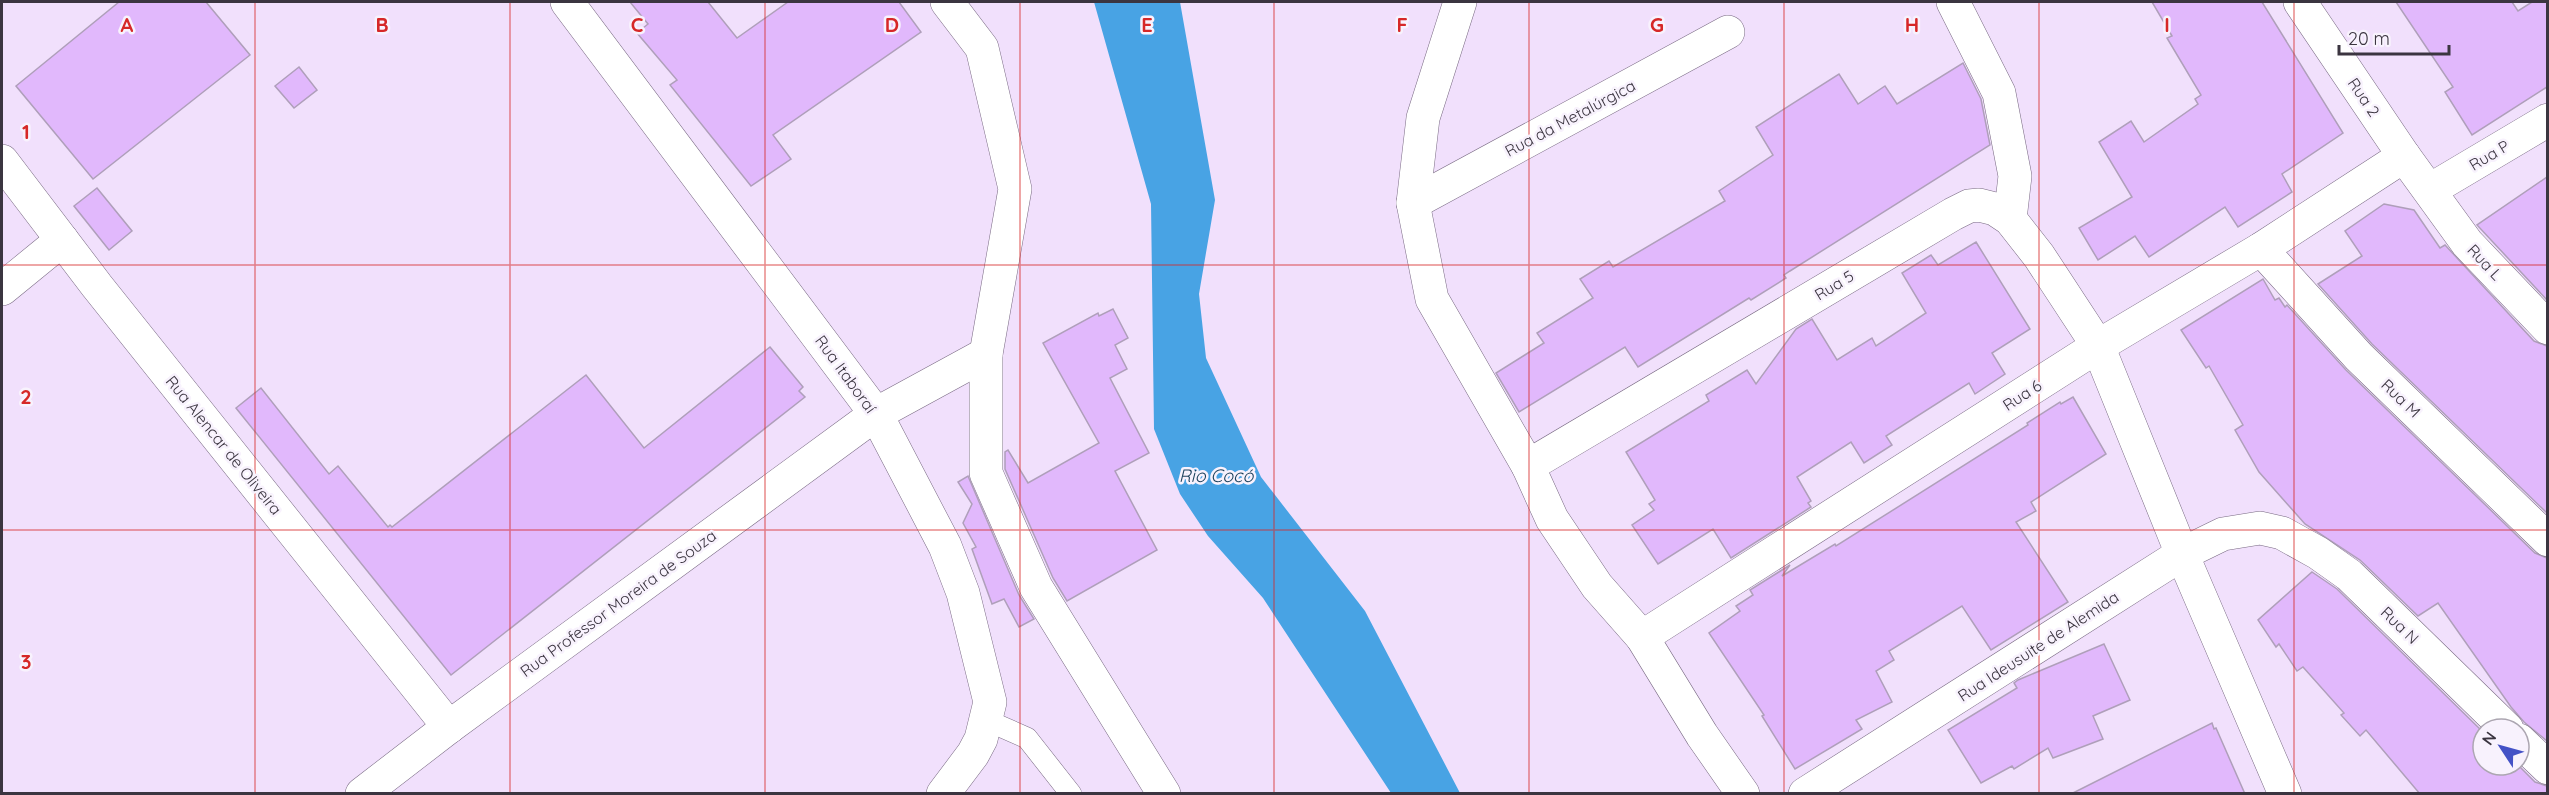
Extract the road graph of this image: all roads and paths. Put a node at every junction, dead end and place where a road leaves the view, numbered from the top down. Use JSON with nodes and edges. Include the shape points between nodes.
{"nodes":[{"id":1,"x":567,"y":2,"type":"edge"},
{"id":2,"x":947,"y":2,"type":"edge"},
{"id":3,"x":1460,"y":2,"type":"edge"},
{"id":4,"x":1953,"y":2,"type":"edge"},
{"id":5,"x":2300,"y":2,"type":"edge"},
{"id":6,"x":1728,"y":33,"type":"dead end"},
{"id":7,"x":2547,"y":120,"type":"edge"},
{"id":8,"x":2404,"y":156,"type":"junction"},
{"id":9,"x":2,"y":161,"type":"edge"},
{"id":10,"x":2430,"y":190,"type":"junction"},
{"id":11,"x":1413,"y":203,"type":"junction"},
{"id":12,"x":2010,"y":219,"type":"junction"},
{"id":13,"x":62,"y":240,"type":"junction"},
{"id":14,"x":2261,"y":249,"type":"junction"},
{"id":15,"x":2,"y":289,"type":"edge"},
{"id":16,"x":2547,"y":328,"type":"edge"},
{"id":17,"x":2098,"y":346,"type":"junction"},
{"id":18,"x":987,"y":354,"type":"junction"},
{"id":19,"x":876,"y":414,"type":"junction"},
{"id":20,"x":1528,"y":466,"type":"junction"},
{"id":21,"x":2282,"y":533,"type":"joint"},
{"id":22,"x":2547,"y":540,"type":"edge"},
{"id":23,"x":2182,"y":554,"type":"junction"},
{"id":24,"x":1642,"y":638,"type":"junction"},
{"id":25,"x":2495,"y":717,"type":"edge"},
{"id":26,"x":986,"y":720,"type":"junction"},
{"id":27,"x":449,"y":727,"type":"junction"},
{"id":28,"x":2531,"y":752,"type":"edge"},
{"id":29,"x":2547,"y":768,"type":"edge"},
{"id":30,"x":362,"y":794,"type":"edge"},
{"id":31,"x":943,"y":794,"type":"edge"},
{"id":32,"x":1071,"y":794,"type":"edge"},
{"id":33,"x":1164,"y":794,"type":"edge"},
{"id":34,"x":1743,"y":794,"type":"edge"},
{"id":35,"x":1805,"y":794,"type":"edge"},
{"id":36,"x":2285,"y":794,"type":"edge"}],
"edges":[{"from":1,"to":19,"type":"street","name":"Rua Itaboraí"},
{"from":2,"to":18,"type":"street","via":[[982,48],[1015,189]]},
{"from":3,"to":11,"type":"street","via":[[1423,118]]},
{"from":4,"to":12,"type":"street","via":[[1999,93],[2015,176]]},
{"from":5,"to":8,"type":"street","name":"Rua 2"},
{"from":6,"to":11,"type":"street","name":"Rua da Metalúrgica"},
{"from":7,"to":10,"type":"street","name":"Rua P"},
{"from":8,"to":10,"type":"street","name":"Rua 2"},
{"from":8,"to":14,"type":"street","name":"Rua 6"},
{"from":9,"to":13,"type":"street","name":"Rua Alencar de Oliveira"},
{"from":10,"to":16,"type":"street","name":"Rua L","via":[[2467,243]]},
{"from":11,"to":20,"type":"street","via":[[1432,299]]},
{"from":12,"to":17,"type":"street","name":"Rua 5"},
{"from":12,"to":20,"type":"street","name":"Rua 5","via":[[1979,205],[1953,214]]},
{"from":13,"to":15,"type":"street"},
{"from":13,"to":27,"type":"street","name":"Rua Alencar de Oliveira"},
{"from":14,"to":17,"type":"street","name":"Rua 6"},
{"from":14,"to":22,"type":"street","name":"Rua M","via":[[2359,357]]},
{"from":17,"to":23,"type":"street"},
{"from":17,"to":24,"type":"street","name":"Rua 6"},
{"from":18,"to":19,"type":"street","name":"Rua Professor Moreira de Souza"},
{"from":18,"to":33,"type":"street","via":[[987,473],[1036,587]]},
{"from":19,"to":26,"type":"street","name":"Rua Itaboraí","via":[[945,546],[963,593],[990,702]]},
{"from":19,"to":27,"type":"street","name":"Rua Professor Moreira de Souza"},
{"from":20,"to":24,"type":"street","via":[[1552,519],[1597,586]]},
{"from":21,"to":23,"type":"street","name":"Rua Ideusuite de Alemida","via":[[2260,528],[2223,534]]},
{"from":21,"to":25,"type":"street","name":"Rua N","via":[[2349,575]]},
{"from":23,"to":35,"type":"street","name":"Rua Ideusuite de Alemida"},
{"from":23,"to":36,"type":"street"},
{"from":24,"to":34,"type":"street"},
{"from":26,"to":31,"type":"street","name":"Rua Itaboraí","via":[[973,754]]},
{"from":26,"to":32,"type":"lane","via":[[1027,738]]},
{"from":27,"to":30,"type":"street","name":"Rua Professor Moreira de Souza"},
{"from":28,"to":29,"type":"street"}]}
